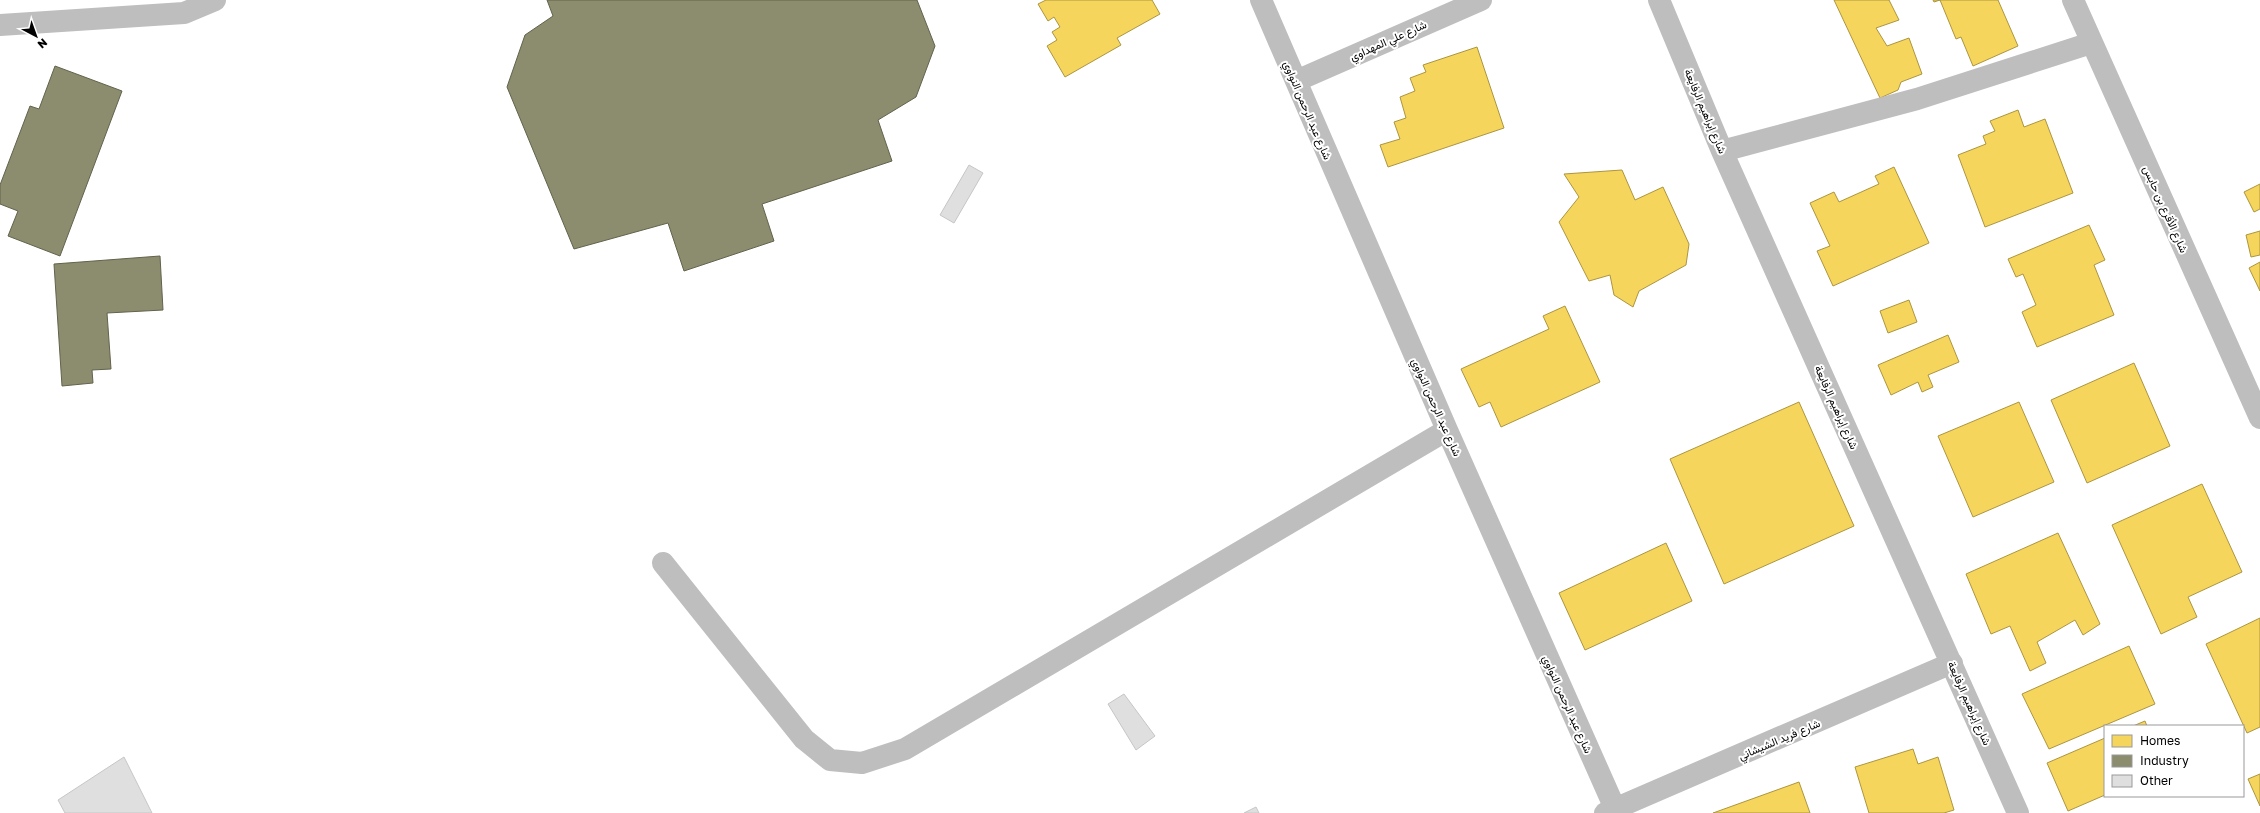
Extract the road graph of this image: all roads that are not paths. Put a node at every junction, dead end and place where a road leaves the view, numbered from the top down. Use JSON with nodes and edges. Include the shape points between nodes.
{"nodes":[{"id":1,"x":215,"y":0,"type":"edge"},
{"id":2,"x":1261,"y":0,"type":"edge"},
{"id":3,"x":1481,"y":0,"type":"edge"},
{"id":4,"x":1659,"y":0,"type":"edge"},
{"id":5,"x":2073,"y":0,"type":"edge"},
{"id":6,"x":0,"y":25,"type":"edge"},
{"id":7,"x":2091,"y":43,"type":"junction"},
{"id":8,"x":1296,"y":81,"type":"junction"},
{"id":9,"x":1722,"y":151,"type":"junction"},
{"id":10,"x":2260,"y":418,"type":"edge"},
{"id":11,"x":1447,"y":430,"type":"junction"},
{"id":12,"x":663,"y":563,"type":"dead end"},
{"id":13,"x":1952,"y":663,"type":"junction"},
{"id":14,"x":1612,"y":812,"type":"edge"},
{"id":15,"x":2018,"y":813,"type":"edge"}],
"edges":[{"from":1,"to":6,"type":"street","via":[[184,13]]},
{"from":2,"to":8,"type":"street","name":"شارع عبد الرحمن النواوي"},
{"from":3,"to":8,"type":"street","name":"شارع علي المهداوي"},
{"from":4,"to":9,"type":"street","name":"شارع إبراهيم الرفايعة"},
{"from":5,"to":7,"type":"street","name":"شارع الأقرع بن حابس"},
{"from":7,"to":9,"type":"street","via":[[1917,99]]},
{"from":7,"to":10,"type":"street","name":"شارع الأقرع بن حابس"},
{"from":8,"to":11,"type":"street","name":"شارع عبد الرحمن النواوي"},
{"from":9,"to":13,"type":"street","name":"شارع إبراهيم الرفايعة"},
{"from":11,"to":12,"type":"street","via":[[904,749],[862,762],[830,760],[804,739]]},
{"from":11,"to":14,"type":"street","name":"شارع عبد الرحمن النواوي"},
{"from":13,"to":14,"type":"street","name":"شارع فريد الشيشاني"},
{"from":13,"to":15,"type":"street","name":"شارع إبراهيم الرفايعة"}]}
